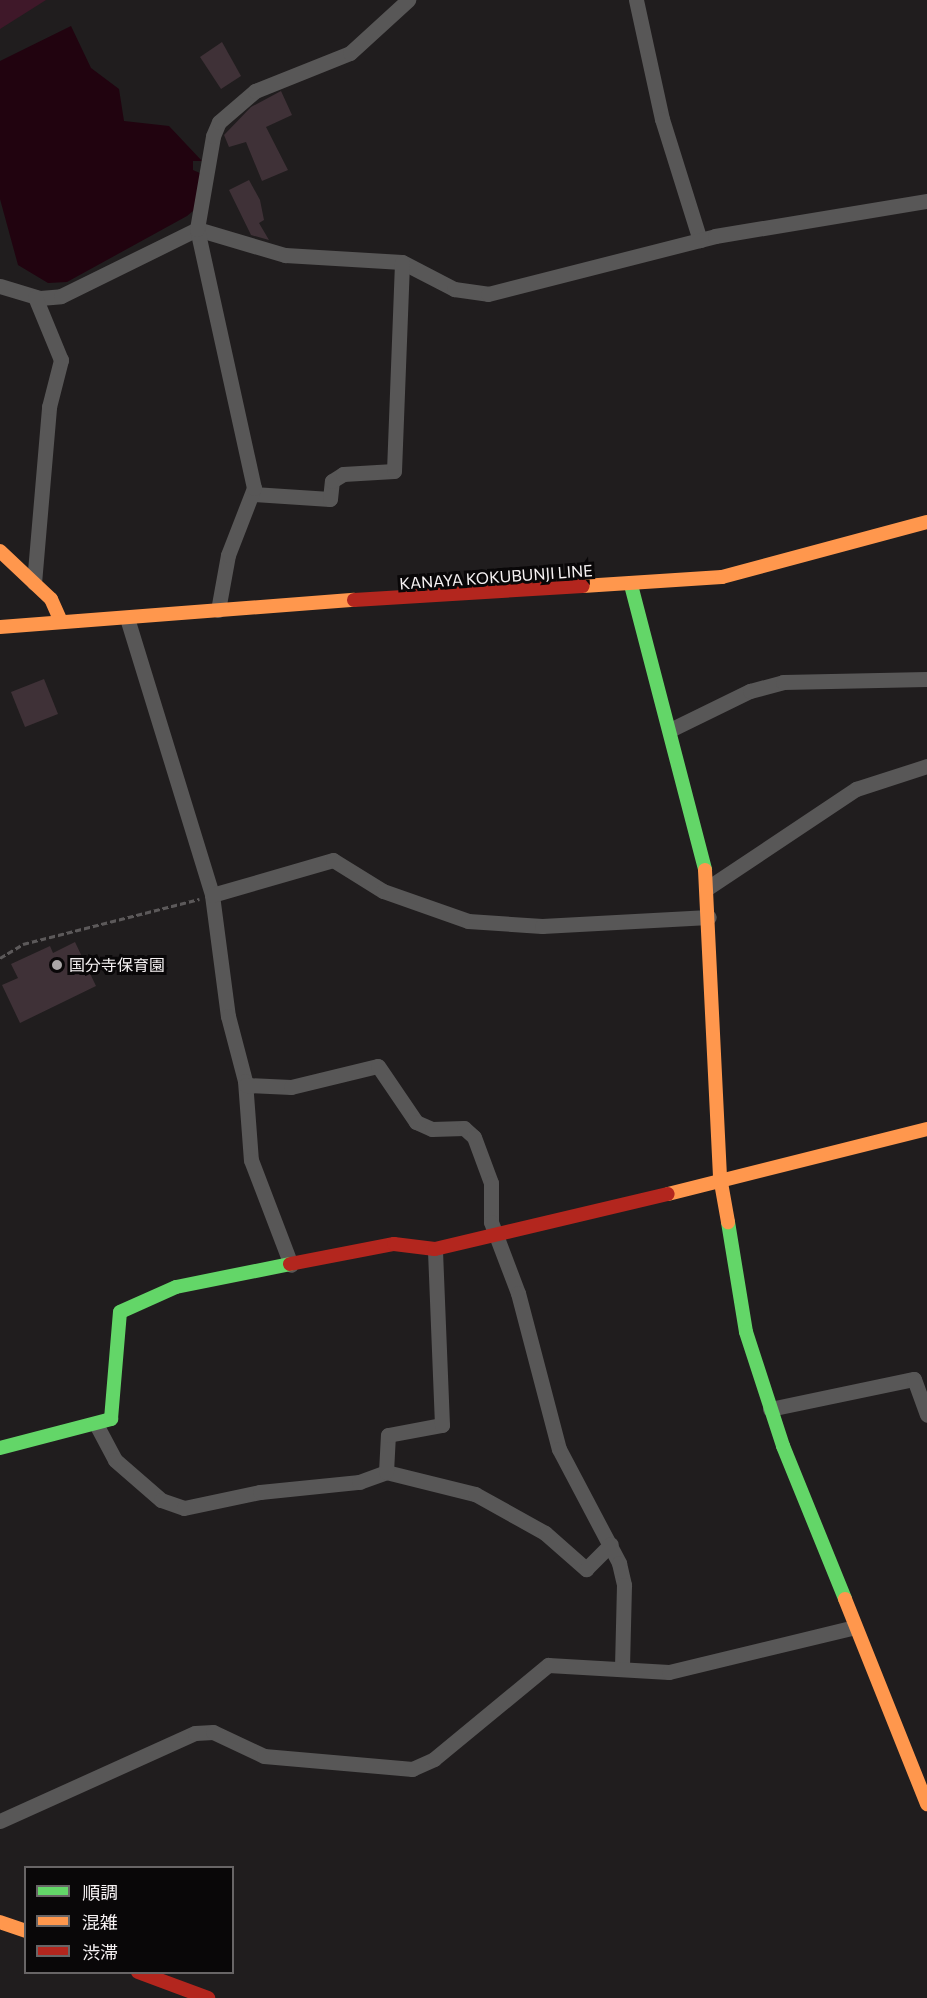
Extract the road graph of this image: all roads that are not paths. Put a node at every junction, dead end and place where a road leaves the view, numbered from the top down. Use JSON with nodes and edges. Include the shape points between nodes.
{"nodes":[{"id":1,"x":408,"y":0,"type":"edge"},
{"id":2,"x":636,"y":0,"type":"edge"},
{"id":3,"x":927,"y":201,"type":"edge"},
{"id":4,"x":197,"y":229,"type":"junction"},
{"id":5,"x":700,"y":240,"type":"junction"},
{"id":6,"x":402,"y":262,"type":"junction"},
{"id":7,"x":0,"y":286,"type":"edge"},
{"id":8,"x":35,"y":297,"type":"junction"},
{"id":9,"x":253,"y":494,"type":"junction"},
{"id":10,"x":927,"y":522,"type":"edge"},
{"id":11,"x":0,"y":551,"type":"edge"},
{"id":12,"x":34,"y":583,"type":"junction"},
{"id":13,"x":631,"y":585,"type":"junction"},
{"id":14,"x":218,"y":610,"type":"junction"},
{"id":15,"x":60,"y":618,"type":"junction"},
{"id":16,"x":127,"y":618,"type":"junction"},
{"id":17,"x":0,"y":627,"type":"edge"},
{"id":18,"x":927,"y":679,"type":"edge"},
{"id":19,"x":672,"y":729,"type":"junction"},
{"id":20,"x":927,"y":766,"type":"edge"},
{"id":21,"x":709,"y":887,"type":"junction"},
{"id":22,"x":212,"y":895,"type":"junction"},
{"id":23,"x":709,"y":917,"type":"junction"},
{"id":24,"x":246,"y":1085,"type":"junction"},
{"id":25,"x":927,"y":1129,"type":"edge"},
{"id":26,"x":720,"y":1177,"type":"junction"},
{"id":27,"x":499,"y":1237,"type":"junction"},
{"id":28,"x":435,"y":1249,"type":"junction"},
{"id":29,"x":291,"y":1265,"type":"junction"},
{"id":30,"x":770,"y":1409,"type":"junction"},
{"id":31,"x":927,"y":1415,"type":"edge"},
{"id":32,"x":98,"y":1426,"type":"junction"},
{"id":33,"x":0,"y":1448,"type":"edge"},
{"id":34,"x":386,"y":1472,"type":"junction"},
{"id":35,"x":610,"y":1544,"type":"junction"},
{"id":36,"x":855,"y":1627,"type":"junction"},
{"id":37,"x":622,"y":1670,"type":"junction"},
{"id":38,"x":927,"y":1804,"type":"edge"},
{"id":39,"x":0,"y":1821,"type":"edge"},
{"id":40,"x":0,"y":1922,"type":"edge"},
{"id":41,"x":24,"y":1930,"type":"edge"},
{"id":42,"x":143,"y":1974,"type":"edge"},
{"id":43,"x":207,"y":1998,"type":"edge"}],
"edges":[{"from":1,"to":4,"type":"street","via":[[350,53],[255,91],[219,122]]},
{"from":2,"to":5,"type":"street","via":[[662,119]]},
{"from":3,"to":5,"type":"street"},
{"from":4,"to":6,"type":"street","via":[[285,255]]},
{"from":4,"to":8,"type":"street","via":[[72,292]]},
{"from":4,"to":9,"type":"street"},
{"from":5,"to":6,"type":"street","via":[[488,294],[454,289]]},
{"from":6,"to":9,"type":"street","via":[[394,471],[343,474],[332,481],[330,499]]},
{"from":7,"to":8,"type":"street"},
{"from":8,"to":12,"type":"street","via":[[61,360],[49,407]]},
{"from":9,"to":14,"type":"street","via":[[228,555]]},
{"from":10,"to":13,"type":"street","name":"KANAYA KOKUBUNJI LINE","via":[[722,577]]},
{"from":11,"to":12,"type":"street"},
{"from":12,"to":15,"type":"street"},
{"from":13,"to":14,"type":"street","name":"KANAYA KOKUBUNJI LINE"},
{"from":13,"to":19,"type":"street"},
{"from":14,"to":16,"type":"street","name":"KANAYA KOKUBUNJI LINE"},
{"from":15,"to":16,"type":"street","name":"KANAYA KOKUBUNJI LINE"},
{"from":15,"to":17,"type":"street","name":"KANAYA KOKUBUNJI LINE"},
{"from":16,"to":22,"type":"street"},
{"from":18,"to":19,"type":"street","via":[[783,682],[750,691]]},
{"from":19,"to":21,"type":"street"},
{"from":20,"to":21,"type":"street","via":[[856,789]]},
{"from":21,"to":23,"type":"street"},
{"from":22,"to":23,"type":"street","via":[[333,860],[383,891],[468,921],[542,926]]},
{"from":22,"to":24,"type":"street","via":[[228,1016]]},
{"from":23,"to":26,"type":"street"},
{"from":24,"to":27,"type":"street","via":[[291,1088],[365,1067],[383,1069],[416,1122],[432,1129],[464,1128],[474,1137],[491,1183],[492,1221]]},
{"from":24,"to":29,"type":"street","via":[[251,1160]]},
{"from":25,"to":26,"type":"street"},
{"from":26,"to":27,"type":"street"},
{"from":26,"to":30,"type":"street","via":[[746,1332]]},
{"from":27,"to":28,"type":"street"},
{"from":27,"to":35,"type":"street","via":[[566,1469]]},
{"from":28,"to":29,"type":"street","via":[[394,1244]]},
{"from":28,"to":34,"type":"street","via":[[442,1425],[388,1435]]},
{"from":29,"to":32,"type":"street","via":[[176,1287],[120,1312],[115,1409],[111,1419]]},
{"from":30,"to":31,"type":"street","via":[[914,1379]]},
{"from":30,"to":36,"type":"street"},
{"from":32,"to":33,"type":"street"},
{"from":32,"to":34,"type":"street","via":[[115,1460],[161,1500],[184,1508],[260,1492],[358,1482]]},
{"from":34,"to":35,"type":"street","via":[[475,1494],[545,1533],[586,1569]]},
{"from":35,"to":37,"type":"street","via":[[624,1585]]},
{"from":36,"to":37,"type":"street","via":[[669,1672]]},
{"from":36,"to":38,"type":"street"},
{"from":37,"to":39,"type":"street","via":[[538,1669],[434,1759],[412,1769],[264,1756],[213,1732],[195,1733]]},
{"from":40,"to":41,"type":"street"},
{"from":42,"to":43,"type":"street"}]}
